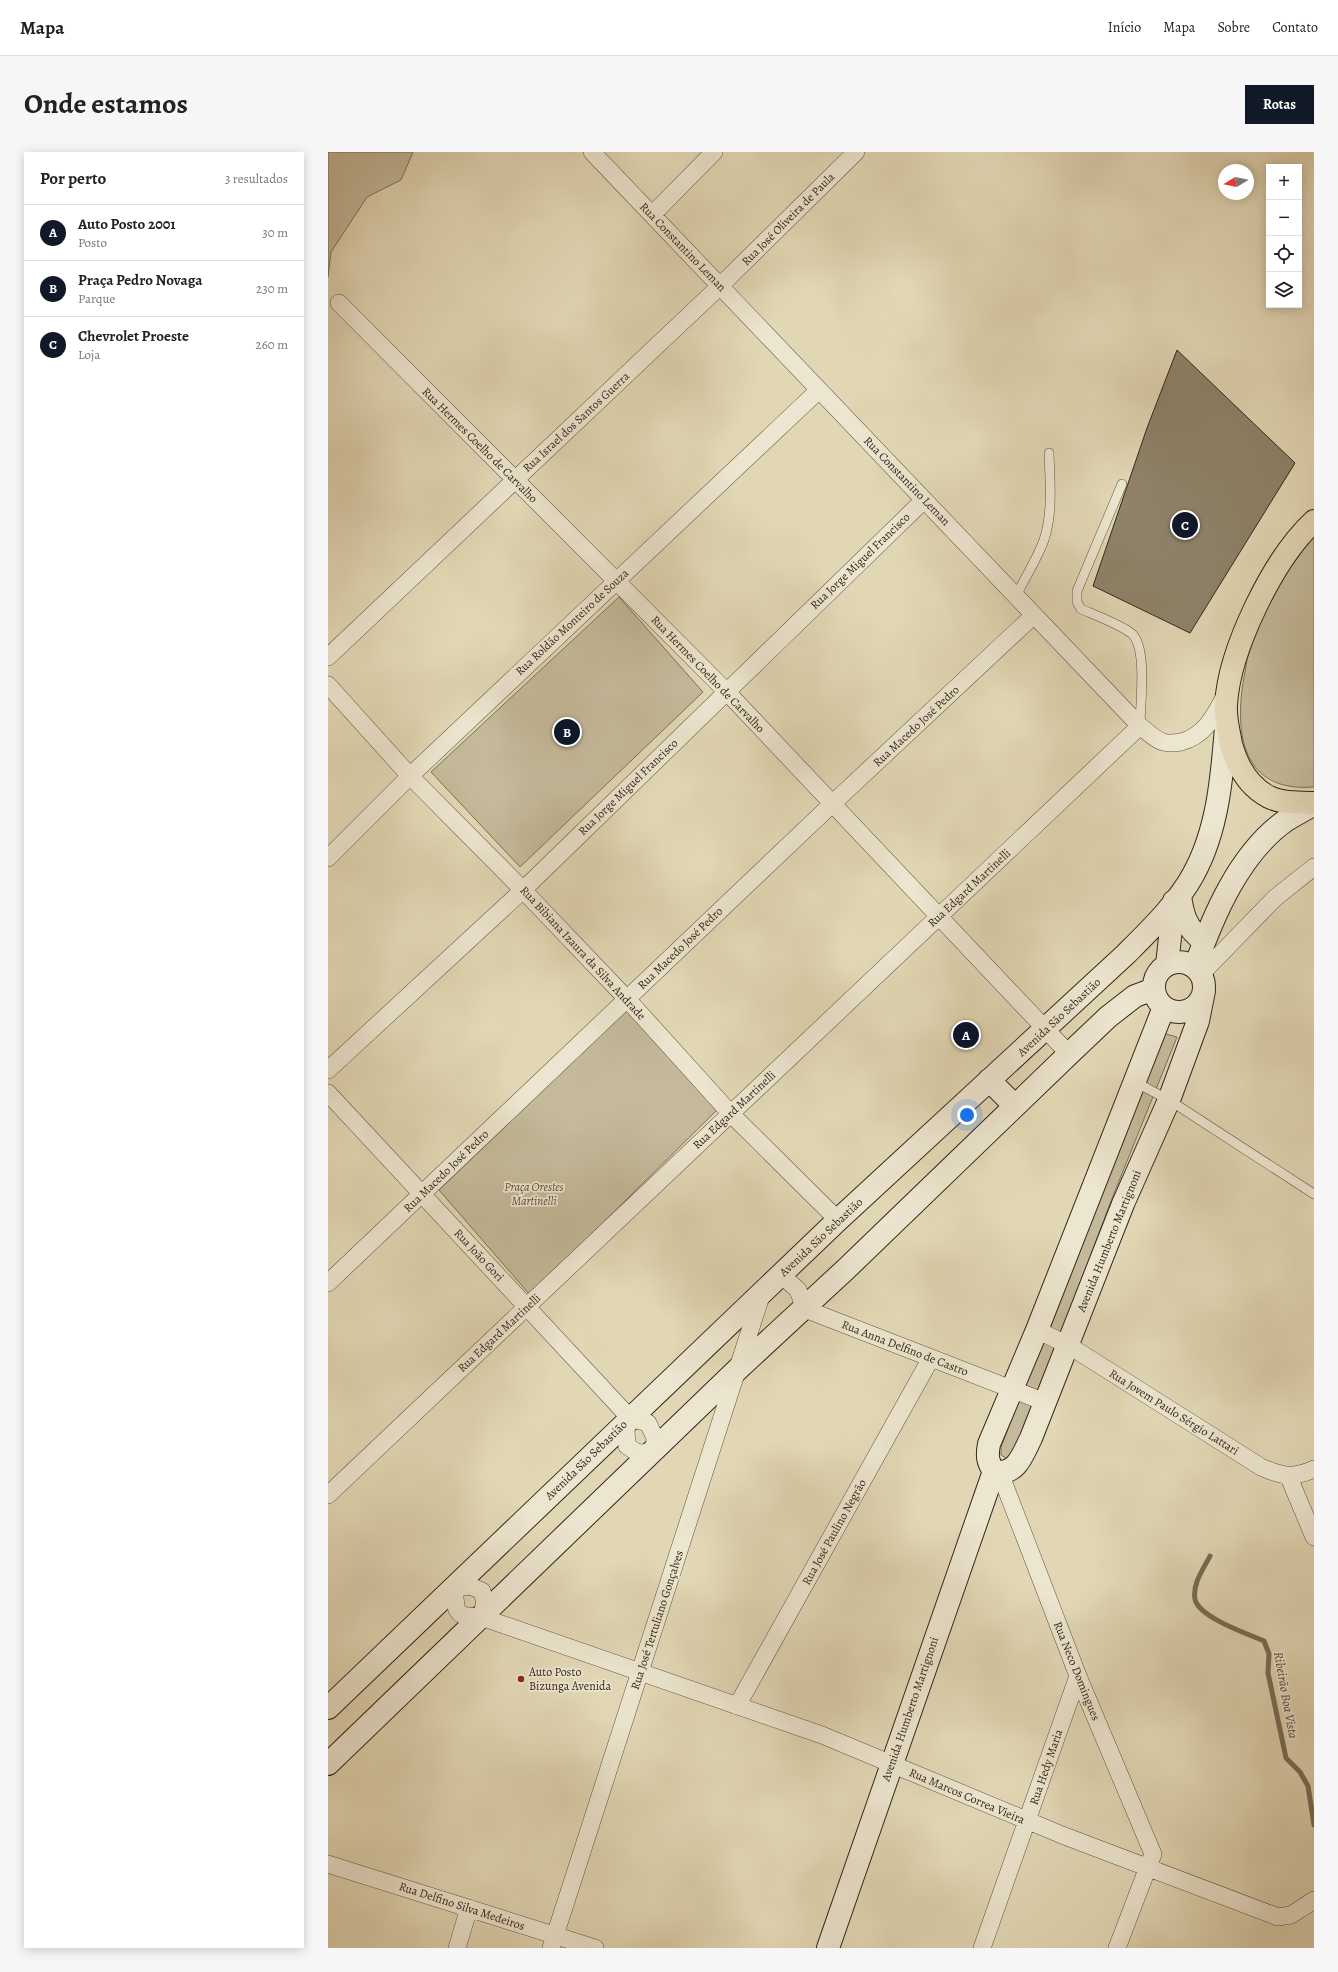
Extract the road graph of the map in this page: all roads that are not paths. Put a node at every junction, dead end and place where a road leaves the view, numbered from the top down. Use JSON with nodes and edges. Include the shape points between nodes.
{"nodes":[{"id":1,"x":592,"y":152,"type":"edge"},
{"id":2,"x":714,"y":152,"type":"edge"},
{"id":3,"x":856,"y":152,"type":"edge"},
{"id":4,"x":652,"y":215,"type":"junction"},
{"id":5,"x":720,"y":286,"type":"junction"},
{"id":6,"x":339,"y":303,"type":"dead end"},
{"id":7,"x":819,"y":390,"type":"junction"},
{"id":8,"x":1049,"y":453,"type":"dead end"},
{"id":9,"x":515,"y":480,"type":"junction"},
{"id":10,"x":1122,"y":484,"type":"dead end"},
{"id":11,"x":924,"y":500,"type":"junction"},
{"id":12,"x":1314,"y":521,"type":"edge"},
{"id":13,"x":616,"y":581,"type":"junction"},
{"id":14,"x":1016,"y":596,"type":"junction"},
{"id":15,"x":1034,"y":615,"type":"junction"},
{"id":16,"x":328,"y":657,"type":"edge"},
{"id":17,"x":328,"y":686,"type":"edge"},
{"id":18,"x":726,"y":691,"type":"junction"},
{"id":19,"x":1227,"y":692,"type":"junction"},
{"id":20,"x":1227,"y":718,"type":"junction"},
{"id":21,"x":1140,"y":726,"type":"junction"},
{"id":22,"x":410,"y":776,"type":"junction"},
{"id":23,"x":1314,"y":803,"type":"edge"},
{"id":24,"x":832,"y":804,"type":"junction"},
{"id":25,"x":328,"y":858,"type":"edge"},
{"id":26,"x":1314,"y":867,"type":"edge"},
{"id":27,"x":523,"y":890,"type":"junction"},
{"id":28,"x":1177,"y":897,"type":"junction"},
{"id":29,"x":939,"y":916,"type":"junction"},
{"id":30,"x":1204,"y":942,"type":"junction"},
{"id":31,"x":1166,"y":965,"type":"junction"},
{"id":32,"x":1200,"y":977,"type":"junction"},
{"id":33,"x":1159,"y":998,"type":"junction"},
{"id":34,"x":627,"y":999,"type":"junction"},
{"id":35,"x":1045,"y":1030,"type":"junction"},
{"id":36,"x":1069,"y":1054,"type":"junction"},
{"id":37,"x":328,"y":1070,"type":"edge"},
{"id":38,"x":989,"y":1080,"type":"junction"},
{"id":39,"x":1135,"y":1082,"type":"junction"},
{"id":40,"x":328,"y":1093,"type":"edge"},
{"id":41,"x":1169,"y":1100,"type":"junction"},
{"id":42,"x":1015,"y":1106,"type":"junction"},
{"id":43,"x":731,"y":1114,"type":"junction"},
{"id":44,"x":422,"y":1194,"type":"junction"},
{"id":45,"x":1314,"y":1194,"type":"edge"},
{"id":46,"x":838,"y":1220,"type":"junction"},
{"id":47,"x":781,"y":1275,"type":"junction"},
{"id":48,"x":328,"y":1282,"type":"edge"},
{"id":49,"x":762,"y":1293,"type":"junction"},
{"id":50,"x":527,"y":1307,"type":"junction"},
{"id":51,"x":805,"y":1309,"type":"junction"},
{"id":52,"x":1037,"y":1330,"type":"junction"},
{"id":53,"x":1068,"y":1344,"type":"junction"},
{"id":54,"x":931,"y":1358,"type":"junction"},
{"id":55,"x":738,"y":1369,"type":"junction"},
{"id":56,"x":1012,"y":1389,"type":"junction"},
{"id":57,"x":1045,"y":1402,"type":"junction"},
{"id":58,"x":630,"y":1418,"type":"junction"},
{"id":59,"x":654,"y":1452,"type":"junction"},
{"id":60,"x":1314,"y":1469,"type":"edge"},
{"id":61,"x":997,"y":1472,"type":"junction"},
{"id":62,"x":1288,"y":1475,"type":"junction"},
{"id":63,"x":328,"y":1495,"type":"edge"},
{"id":64,"x":1314,"y":1537,"type":"edge"},
{"id":65,"x":454,"y":1588,"type":"junction"},
{"id":66,"x":481,"y":1617,"type":"junction"},
{"id":67,"x":640,"y":1672,"type":"junction"},
{"id":68,"x":1078,"y":1676,"type":"junction"},
{"id":69,"x":737,"y":1706,"type":"junction"},
{"id":70,"x":328,"y":1708,"type":"edge"},
{"id":71,"x":328,"y":1764,"type":"edge"},
{"id":72,"x":891,"y":1764,"type":"junction"},
{"id":73,"x":1027,"y":1821,"type":"junction"},
{"id":74,"x":328,"y":1864,"type":"edge"},
{"id":75,"x":1147,"y":1868,"type":"junction"},
{"id":76,"x":1314,"y":1900,"type":"edge"},
{"id":77,"x":469,"y":1908,"type":"junction"},
{"id":78,"x":553,"y":1942,"type":"edge"},
{"id":79,"x":457,"y":1948,"type":"edge"},
{"id":80,"x":595,"y":1948,"type":"edge"},
{"id":81,"x":828,"y":1948,"type":"edge"},
{"id":82,"x":982,"y":1948,"type":"edge"},
{"id":83,"x":1117,"y":1948,"type":"edge"}],
"edges":[{"from":1,"to":4,"type":"street","name":"Rua Constantino Leman"},
{"from":2,"to":4,"type":"street"},
{"from":3,"to":5,"type":"street","name":"Rua José Oliveira de Paula"},
{"from":4,"to":5,"type":"street","name":"Rua Constantino Leman"},
{"from":5,"to":7,"type":"street","name":"Rua Constantino Leman"},
{"from":5,"to":9,"type":"street","name":"Rua Israel dos Santos Guerra"},
{"from":6,"to":9,"type":"street","name":"Rua Hermes Coelho de Carvalho"},
{"from":7,"to":11,"type":"street","name":"Rua Constantino Leman"},
{"from":7,"to":13,"type":"street","name":"Rua Roldão Monteiro de Souza"},
{"from":8,"to":14,"type":"lane","via":[[1050,508],[1044,541]]},
{"from":9,"to":13,"type":"street","name":"Rua Hermes Coelho de Carvalho"},
{"from":9,"to":16,"type":"street","name":"Rua Israel dos Santos Guerra"},
{"from":10,"to":21,"type":"lane","via":[[1077,591],[1077,602],[1081,609],[1131,633],[1139,645]]},
{"from":11,"to":14,"type":"street","name":"Rua Constantino Leman"},
{"from":11,"to":18,"type":"street","name":"Rua Jorge Miguel Francisco"},
{"from":12,"to":19,"type":"main road","via":[[1304,531],[1264,588],[1238,649]]},
{"from":13,"to":18,"type":"street","name":"Rua Hermes Coelho de Carvalho"},
{"from":13,"to":22,"type":"street","name":"Rua Roldão Monteiro de Souza"},
{"from":14,"to":15,"type":"street","name":"Rua Constantino Leman"},
{"from":15,"to":21,"type":"street","name":"Rua Constantino Leman"},
{"from":15,"to":24,"type":"street","name":"Rua Macedo José Pedro"},
{"from":17,"to":22,"type":"street","name":"Rua Bibiana Izaura da Silva Andrade"},
{"from":18,"to":24,"type":"street","name":"Rua Hermes Coelho de Carvalho"},
{"from":18,"to":27,"type":"street","name":"Rua Jorge Miguel Francisco"},
{"from":19,"to":20,"type":"main road"},
{"from":19,"to":21,"type":"street","name":"Rua Constantino Leman","via":[[1204,730],[1187,740],[1170,744],[1156,739]]},
{"from":20,"to":23,"type":"main road","via":[[1235,759],[1243,774],[1256,788],[1270,797],[1290,802]]},
{"from":20,"to":28,"type":"main road","name":"Avenida São Sebastião","via":[[1221,784],[1214,819],[1193,876]]},
{"from":21,"to":29,"type":"street","name":"Rua Edgard Martinelli"},
{"from":22,"to":25,"type":"street","name":"Rua Roldão Monteiro de Souza"},
{"from":22,"to":27,"type":"street","name":"Rua Bibiana Izaura da Silva Andrade"},
{"from":23,"to":30,"type":"main road","via":[[1285,822],[1259,846],[1230,885]]},
{"from":24,"to":29,"type":"street","name":"Rua Hermes Coelho de Carvalho"},
{"from":24,"to":34,"type":"street","name":"Rua Macedo José Pedro"},
{"from":26,"to":32,"type":"street","via":[[1275,898]]},
{"from":27,"to":34,"type":"street","name":"Rua Bibiana Izaura da Silva Andrade"},
{"from":27,"to":37,"type":"street","name":"Rua Jorge Miguel Francisco"},
{"from":28,"to":30,"type":"main road","via":[[1187,924],[1194,935]]},
{"from":28,"to":31,"type":"main road"},
{"from":28,"to":35,"type":"main road","name":"Avenida São Sebastião","via":[[1152,928]]},
{"from":29,"to":35,"type":"street","name":"Rua Hermes Coelho de Carvalho"},
{"from":29,"to":43,"type":"street","name":"Rua Edgard Martinelli"},
{"from":30,"to":32,"type":"main road"},
{"from":31,"to":32,"type":"main road","via":[[1180,961]]},
{"from":31,"to":33,"type":"main road","via":[[1157,974]]},
{"from":32,"to":33,"type":"main road","via":[[1202,998],[1190,1010],[1180,1012]]},
{"from":32,"to":41,"type":"main road","name":"Avenida Humberto Martignoni","via":[[1198,1021]]},
{"from":33,"to":36,"type":"main road","via":[[1135,996],[1108,1017]]},
{"from":33,"to":39,"type":"main road"},
{"from":34,"to":43,"type":"street","name":"Rua Bibiana Izaura da Silva Andrade"},
{"from":34,"to":44,"type":"street","name":"Rua Macedo José Pedro"},
{"from":35,"to":36,"type":"street","name":"Rua Hermes Coelho de Carvalho"},
{"from":35,"to":38,"type":"main road","name":"Avenida São Sebastião"},
{"from":36,"to":42,"type":"main road"},
{"from":38,"to":42,"type":"main road"},
{"from":38,"to":46,"type":"main road","name":"Avenida São Sebastião"},
{"from":39,"to":41,"type":"lane"},
{"from":39,"to":52,"type":"main road"},
{"from":40,"to":44,"type":"street","name":"Rua João Gori"},
{"from":41,"to":45,"type":"lane"},
{"from":41,"to":53,"type":"main road","name":"Avenida Humberto Martignoni","via":[[1123,1204]]},
{"from":42,"to":51,"type":"main road"},
{"from":43,"to":46,"type":"street","name":"Rua Bibiana Izaura da Silva Andrade"},
{"from":43,"to":50,"type":"street","name":"Rua Edgard Martinelli"},
{"from":44,"to":48,"type":"street","name":"Rua Macedo José Pedro"},
{"from":44,"to":50,"type":"street","name":"Rua João Gori"},
{"from":46,"to":47,"type":"main road","name":"Avenida São Sebastião"},
{"from":47,"to":49,"type":"main road","name":"Avenida São Sebastião"},
{"from":47,"to":51,"type":"street","via":[[798,1290]]},
{"from":49,"to":55,"type":"street","name":"Rua José Tertuliano Gonçalves"},
{"from":49,"to":58,"type":"main road","name":"Avenida São Sebastião"},
{"from":50,"to":58,"type":"street","name":"Rua João Gori"},
{"from":50,"to":63,"type":"street","name":"Rua Edgard Martinelli"},
{"from":51,"to":54,"type":"street","name":"Rua Anna Delfino de Castro"},
{"from":51,"to":55,"type":"main road"},
{"from":52,"to":53,"type":"street","name":"Rua Jovem Paulo Sérgio Lattari"},
{"from":52,"to":56,"type":"main road"},
{"from":53,"to":57,"type":"main road","name":"Avenida Humberto Martignoni"},
{"from":53,"to":62,"type":"street","name":"Rua Jovem Paulo Sérgio Lattari","via":[[1249,1460],[1279,1474]]},
{"from":54,"to":56,"type":"street","name":"Rua Anna Delfino de Castro"},
{"from":54,"to":69,"type":"street","name":"Rua José Paulino Negrão"},
{"from":55,"to":59,"type":"main road"},
{"from":55,"to":67,"type":"street","name":"Rua José Tertuliano Gonçalves"},
{"from":56,"to":57,"type":"street","name":"Rua Anna Delfino de Castro"},
{"from":56,"to":61,"type":"main road","via":[[989,1444],[987,1455],[988,1464]]},
{"from":57,"to":61,"type":"main road","name":"Avenida Humberto Martignoni","via":[[1022,1457],[1015,1467],[1006,1472]]},
{"from":58,"to":59,"type":"street","via":[[644,1421],[651,1428],[655,1438]]},
{"from":58,"to":59,"type":"street","via":[[626,1430],[627,1446],[638,1453]]},
{"from":58,"to":65,"type":"main road","name":"Avenida São Sebastião"},
{"from":59,"to":66,"type":"main road"},
{"from":60,"to":62,"type":"street","name":"Rua Jovem Paulo Sérgio Lattari","via":[[1300,1476]]},
{"from":61,"to":68,"type":"street","name":"Rua Neco Domingues"},
{"from":61,"to":72,"type":"main road","name":"Avenida Humberto Martignoni"},
{"from":62,"to":64,"type":"street"},
{"from":65,"to":66,"type":"street","name":"Rua Marcos Correa Vieira","via":[[456,1607],[460,1615]]},
{"from":65,"to":66,"type":"street","via":[[470,1586],[482,1591],[485,1603]]},
{"from":65,"to":70,"type":"main road","name":"Avenida São Sebastião"},
{"from":66,"to":67,"type":"street","name":"Rua Marcos Correa Vieira"},
{"from":66,"to":71,"type":"main road"},
{"from":67,"to":69,"type":"street","name":"Rua Marcos Correa Vieira"},
{"from":67,"to":78,"type":"street","name":"Rua José Tertuliano Gonçalves"},
{"from":68,"to":73,"type":"street","name":"Rua Hedy Maria"},
{"from":68,"to":75,"type":"street","name":"Rua Neco Domingues","via":[[1152,1854]]},
{"from":69,"to":72,"type":"street","name":"Rua Marcos Correa Vieira","via":[[822,1735]]},
{"from":72,"to":73,"type":"street","name":"Rua Marcos Correa Vieira"},
{"from":72,"to":81,"type":"main road","name":"Avenida Humberto Martignoni"},
{"from":73,"to":75,"type":"street","name":"Rua Marcos Correa Vieira"},
{"from":73,"to":82,"type":"street","name":"Rua Hedy Maria"},
{"from":74,"to":77,"type":"street","name":"Rua Delfino Silva Medeiros"},
{"from":75,"to":76,"type":"street","name":"Rua Marcos Correa Vieira","via":[[1278,1917],[1291,1914]]},
{"from":75,"to":83,"type":"street","name":"Rua Neco Domingues"},
{"from":77,"to":78,"type":"street","name":"Rua Delfino Silva Medeiros"},
{"from":77,"to":79,"type":"street"},
{"from":78,"to":80,"type":"street","name":"Rua Delfino Silva Medeiros"}]}
